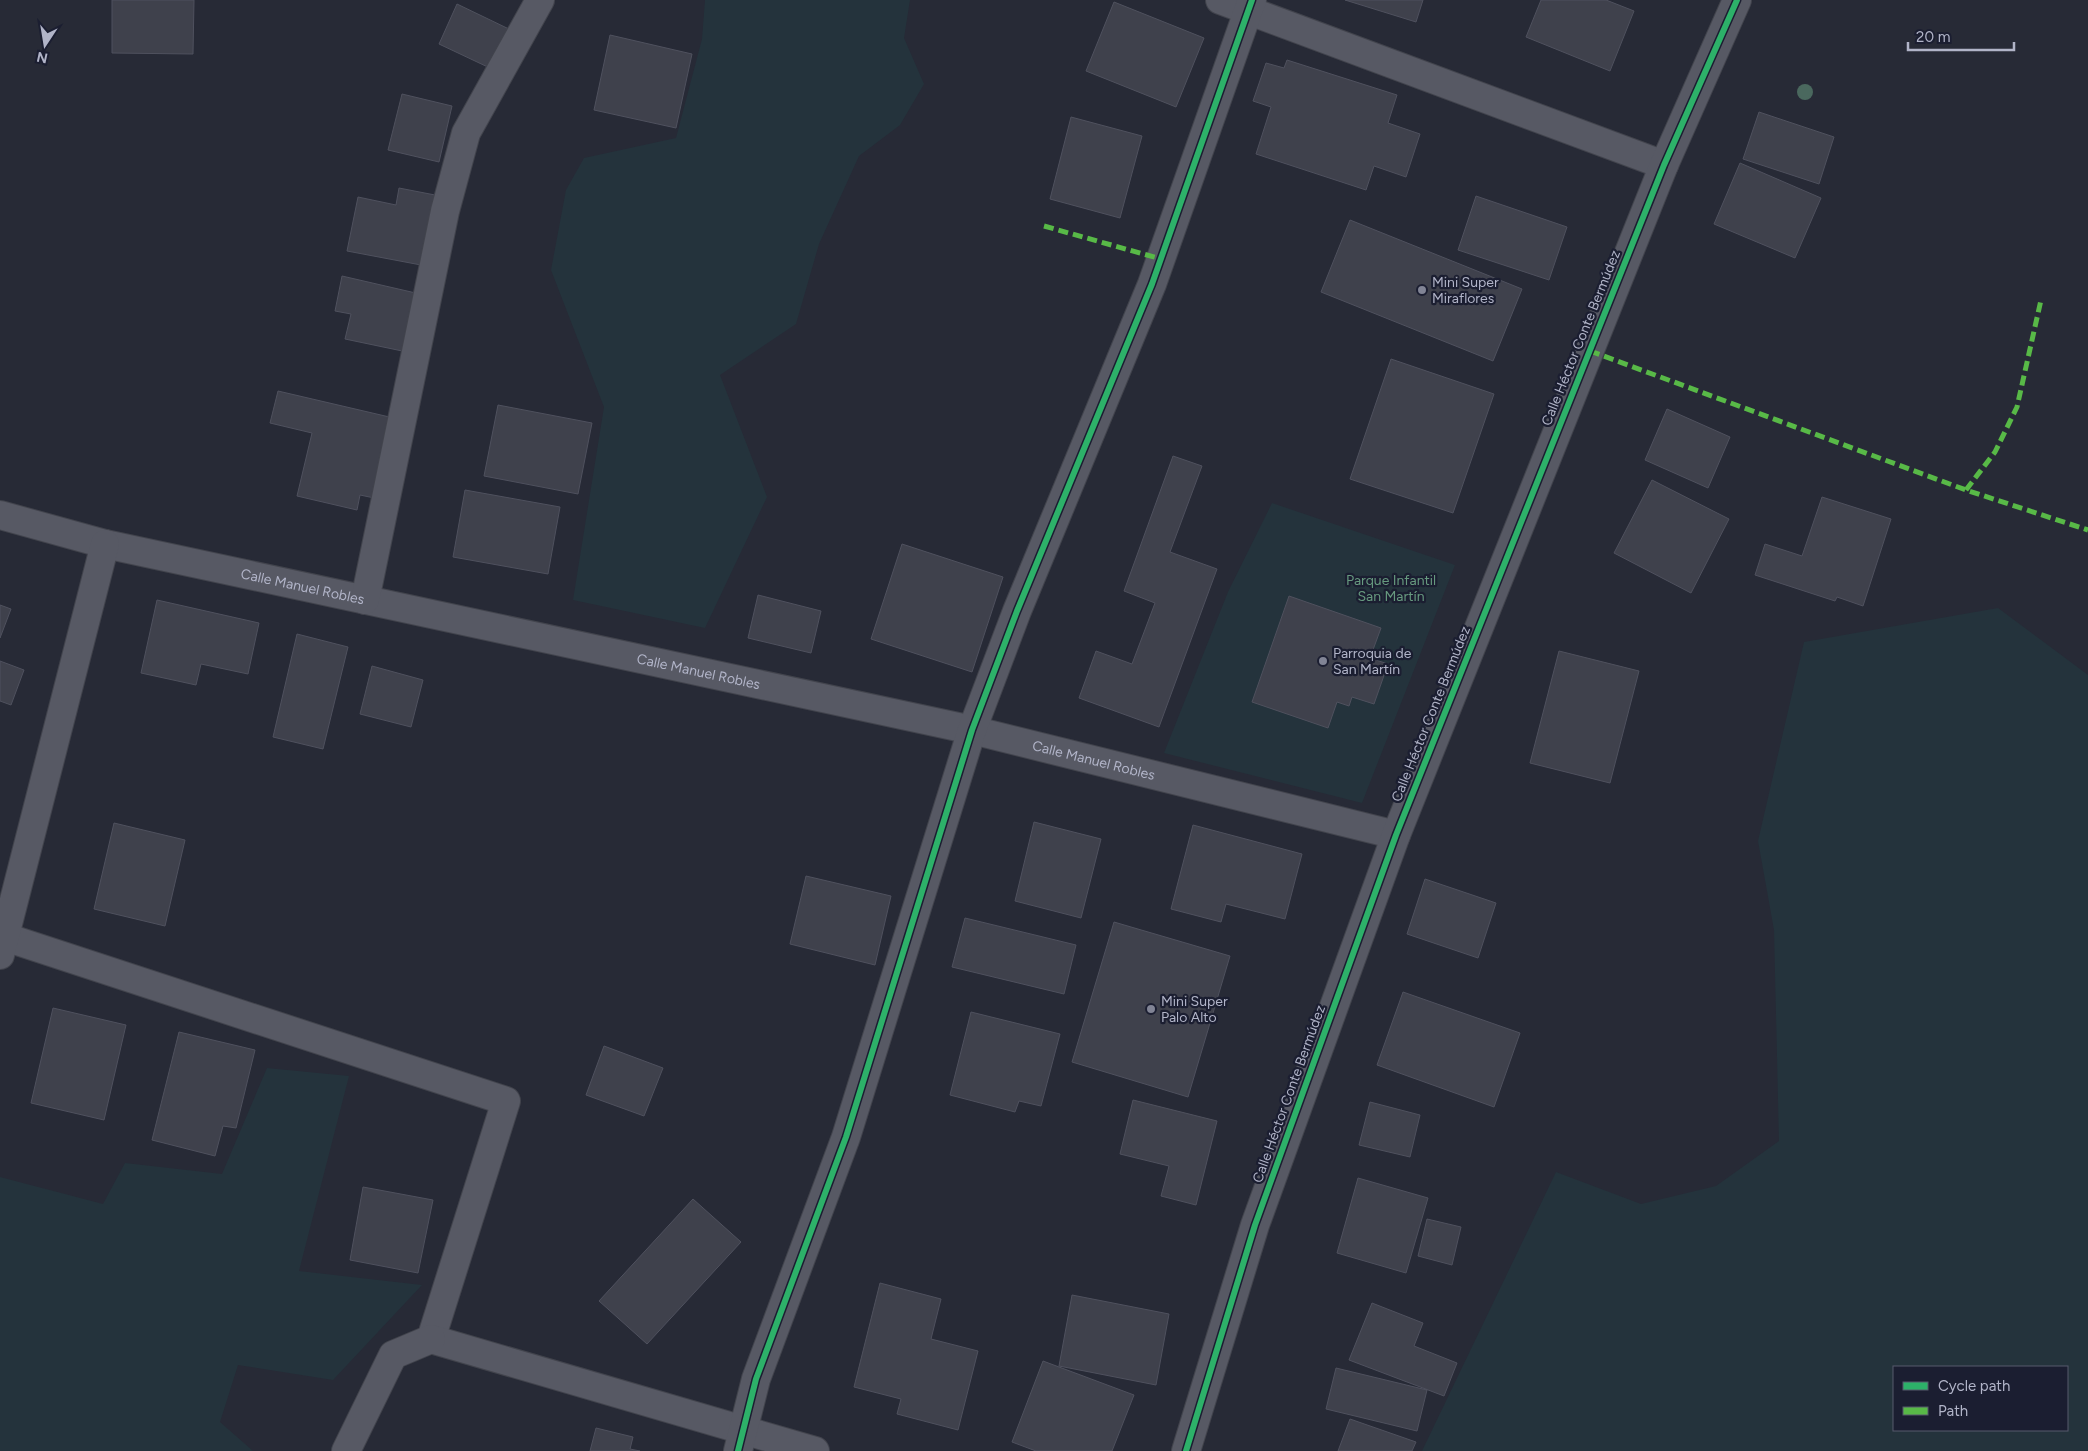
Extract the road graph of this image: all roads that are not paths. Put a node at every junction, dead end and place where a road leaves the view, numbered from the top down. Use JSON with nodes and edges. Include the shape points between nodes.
{"nodes":[{"id":1,"x":540,"y":0,"type":"edge"},
{"id":2,"x":1220,"y":0,"type":"edge"},
{"id":3,"x":1737,"y":0,"type":"edge"},
{"id":4,"x":1250,"y":5,"type":"edge"},
{"id":5,"x":1664,"y":165,"type":"junction"},
{"id":6,"x":0,"y":515,"type":"edge"},
{"id":7,"x":105,"y":544,"type":"junction"},
{"id":8,"x":365,"y":600,"type":"junction"},
{"id":9,"x":972,"y":730,"type":"junction"},
{"id":10,"x":1396,"y":835,"type":"junction"},
{"id":11,"x":3,"y":946,"type":"edge"},
{"id":12,"x":431,"y":1339,"type":"junction"},
{"id":13,"x":740,"y":1441,"type":"edge"},
{"id":14,"x":346,"y":1451,"type":"edge"},
{"id":15,"x":815,"y":1451,"type":"edge"},
{"id":16,"x":1186,"y":1451,"type":"edge"}],
"edges":[{"from":1,"to":8,"type":"street","via":[[466,133],[445,211]]},
{"from":2,"to":4,"type":"street"},
{"from":3,"to":5,"type":"street","name":"Calle Héctor Conte Bermúdez"},
{"from":4,"to":5,"type":"street"},
{"from":4,"to":9,"type":"street","via":[[1152,284],[1017,611]]},
{"from":5,"to":10,"type":"street","name":"Calle Héctor Conte Bermúdez"},
{"from":6,"to":7,"type":"street","name":"Calle Manuel Robles"},
{"from":7,"to":8,"type":"street","name":"Calle Manuel Robles"},
{"from":7,"to":11,"type":"street"},
{"from":8,"to":9,"type":"street","name":"Calle Manuel Robles"},
{"from":9,"to":10,"type":"street","name":"Calle Manuel Robles"},
{"from":9,"to":13,"type":"street","via":[[846,1137],[756,1379]]},
{"from":10,"to":16,"type":"street","name":"Calle Héctor Conte Bermúdez","via":[[1255,1225]]},
{"from":11,"to":12,"type":"street","via":[[506,1101]]},
{"from":12,"to":13,"type":"street"},
{"from":12,"to":14,"type":"street","via":[[393,1355]]},
{"from":13,"to":15,"type":"street"}]}
